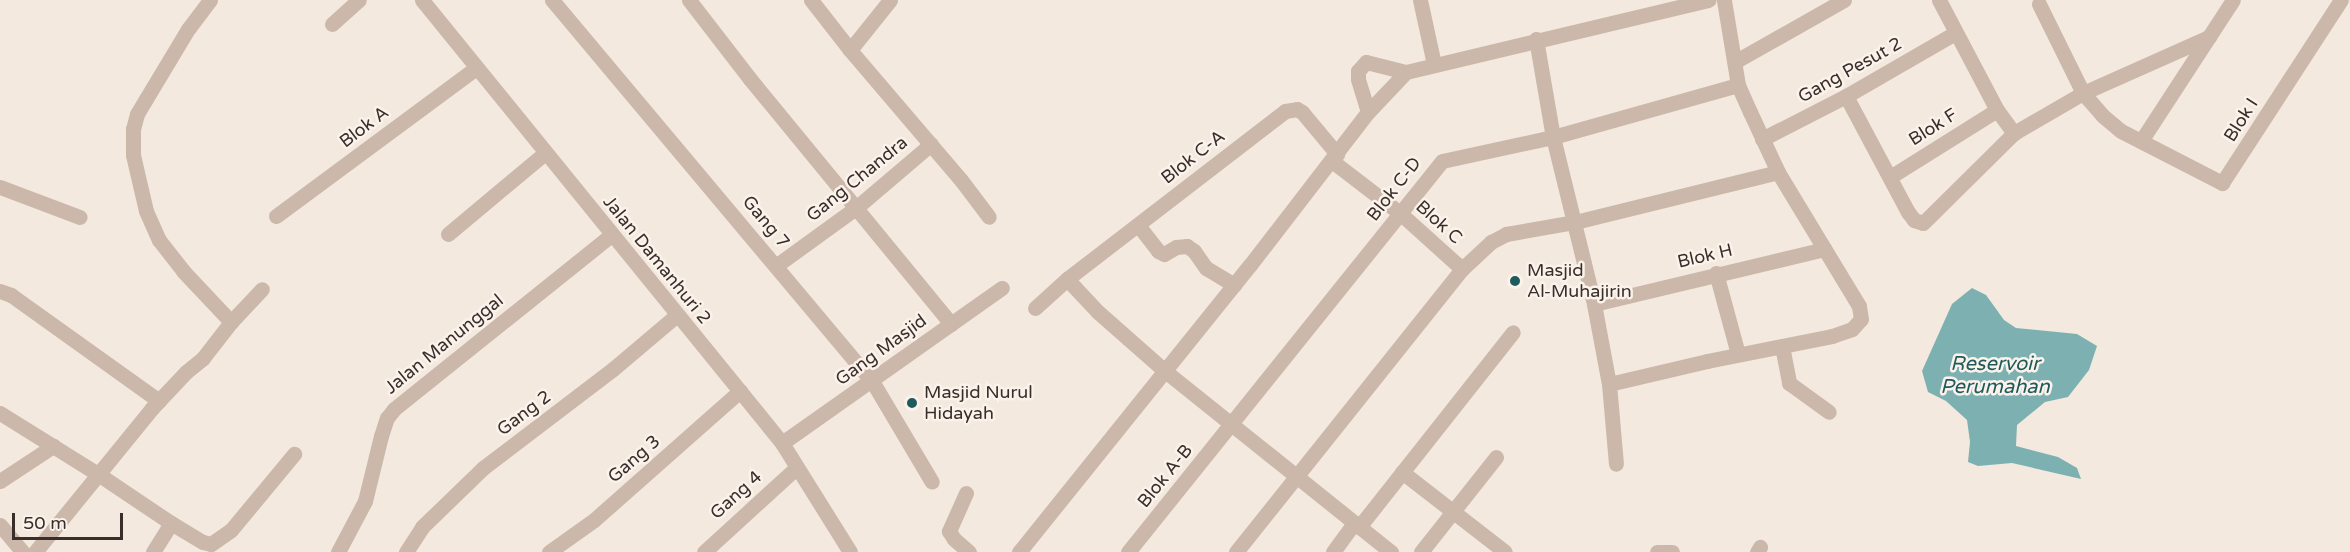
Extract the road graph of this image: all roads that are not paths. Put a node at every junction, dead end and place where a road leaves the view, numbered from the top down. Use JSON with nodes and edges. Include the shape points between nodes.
{"nodes":[{"id":1,"x":210,"y":0,"type":"edge"},
{"id":2,"x":359,"y":0,"type":"edge"},
{"id":3,"x":422,"y":0,"type":"edge"},
{"id":4,"x":552,"y":0,"type":"edge"},
{"id":5,"x":689,"y":0,"type":"edge"},
{"id":6,"x":811,"y":0,"type":"edge"},
{"id":7,"x":890,"y":0,"type":"edge"},
{"id":8,"x":1420,"y":0,"type":"edge"},
{"id":9,"x":1709,"y":0,"type":"edge"},
{"id":10,"x":1724,"y":0,"type":"edge"},
{"id":11,"x":1844,"y":0,"type":"edge"},
{"id":12,"x":1939,"y":0,"type":"edge"},
{"id":13,"x":2233,"y":0,"type":"edge"},
{"id":14,"x":2341,"y":0,"type":"edge"},
{"id":15,"x":2039,"y":4,"type":"dead end"},
{"id":16,"x":332,"y":24,"type":"dead end"},
{"id":17,"x":1955,"y":33,"type":"junction"},
{"id":18,"x":2210,"y":38,"type":"junction"},
{"id":19,"x":1536,"y":39,"type":"junction"},
{"id":20,"x":850,"y":50,"type":"junction"},
{"id":21,"x":1736,"y":62,"type":"junction"},
{"id":22,"x":1434,"y":64,"type":"junction"},
{"id":23,"x":476,"y":68,"type":"junction"},
{"id":24,"x":1406,"y":72,"type":"junction"},
{"id":25,"x":1738,"y":85,"type":"junction"},
{"id":26,"x":2083,"y":93,"type":"junction"},
{"id":27,"x":1846,"y":96,"type":"junction"},
{"id":28,"x":1368,"y":111,"type":"junction"},
{"id":29,"x":1997,"y":111,"type":"junction"},
{"id":30,"x":2014,"y":133,"type":"junction"},
{"id":31,"x":1553,"y":137,"type":"junction"},
{"id":32,"x":1762,"y":139,"type":"junction"},
{"id":33,"x":2141,"y":141,"type":"junction"},
{"id":34,"x":931,"y":144,"type":"junction"},
{"id":35,"x":545,"y":153,"type":"junction"},
{"id":36,"x":1334,"y":158,"type":"junction"},
{"id":37,"x":1778,"y":172,"type":"junction"},
{"id":38,"x":1890,"y":177,"type":"junction"},
{"id":39,"x":0,"y":187,"type":"edge"},
{"id":40,"x":857,"y":207,"type":"junction"},
{"id":41,"x":1401,"y":214,"type":"junction"},
{"id":42,"x":276,"y":216,"type":"dead end"},
{"id":43,"x":80,"y":217,"type":"dead end"},
{"id":44,"x":989,"y":218,"type":"dead end"},
{"id":45,"x":1575,"y":222,"type":"junction"},
{"id":46,"x":1138,"y":225,"type":"junction"},
{"id":47,"x":448,"y":234,"type":"dead end"},
{"id":48,"x":611,"y":235,"type":"junction"},
{"id":49,"x":1825,"y":249,"type":"junction"},
{"id":50,"x":777,"y":266,"type":"junction"},
{"id":51,"x":1462,"y":269,"type":"junction"},
{"id":52,"x":1716,"y":273,"type":"junction"},
{"id":53,"x":1067,"y":279,"type":"junction"},
{"id":54,"x":1234,"y":285,"type":"junction"},
{"id":55,"x":1002,"y":288,"type":"dead end"},
{"id":56,"x":262,"y":289,"type":"dead end"},
{"id":57,"x":0,"y":291,"type":"edge"},
{"id":58,"x":1594,"y":304,"type":"junction"},
{"id":59,"x":1035,"y":308,"type":"dead end"},
{"id":60,"x":677,"y":315,"type":"junction"},
{"id":61,"x":231,"y":322,"type":"junction"},
{"id":62,"x":951,"y":324,"type":"junction"},
{"id":63,"x":1513,"y":332,"type":"dead end"},
{"id":64,"x":1782,"y":346,"type":"junction"},
{"id":65,"x":1738,"y":354,"type":"junction"},
{"id":66,"x":1165,"y":371,"type":"junction"},
{"id":67,"x":872,"y":381,"type":"junction"},
{"id":68,"x":1609,"y":384,"type":"junction"},
{"id":69,"x":740,"y":391,"type":"junction"},
{"id":70,"x":159,"y":401,"type":"junction"},
{"id":71,"x":1828,"y":412,"type":"dead end"},
{"id":72,"x":0,"y":413,"type":"edge"},
{"id":73,"x":1231,"y":424,"type":"junction"},
{"id":74,"x":782,"y":443,"type":"junction"},
{"id":75,"x":53,"y":446,"type":"junction"},
{"id":76,"x":294,"y":454,"type":"dead end"},
{"id":77,"x":1496,"y":457,"type":"dead end"},
{"id":78,"x":1616,"y":464,"type":"dead end"},
{"id":79,"x":796,"y":468,"type":"junction"},
{"id":80,"x":1402,"y":472,"type":"junction"},
{"id":81,"x":98,"y":474,"type":"junction"},
{"id":82,"x":1298,"y":476,"type":"junction"},
{"id":83,"x":0,"y":481,"type":"edge"},
{"id":84,"x":932,"y":482,"type":"dead end"},
{"id":85,"x":966,"y":493,"type":"dead end"},
{"id":86,"x":1454,"y":512,"type":"junction"},
{"id":87,"x":171,"y":523,"type":"junction"},
{"id":88,"x":0,"y":525,"type":"edge"},
{"id":89,"x":1357,"y":525,"type":"junction"},
{"id":90,"x":847,"y":550,"type":"edge"},
{"id":91,"x":23,"y":552,"type":"edge"},
{"id":92,"x":35,"y":552,"type":"edge"},
{"id":93,"x":153,"y":552,"type":"edge"},
{"id":94,"x":338,"y":552,"type":"edge"},
{"id":95,"x":406,"y":552,"type":"edge"},
{"id":96,"x":549,"y":552,"type":"edge"},
{"id":97,"x":704,"y":552,"type":"edge"},
{"id":98,"x":969,"y":552,"type":"edge"},
{"id":99,"x":1018,"y":552,"type":"edge"},
{"id":100,"x":1128,"y":552,"type":"edge"},
{"id":101,"x":1236,"y":552,"type":"edge"},
{"id":102,"x":1333,"y":552,"type":"edge"},
{"id":103,"x":1391,"y":552,"type":"edge"},
{"id":104,"x":1421,"y":552,"type":"edge"},
{"id":105,"x":1505,"y":552,"type":"edge"},
{"id":106,"x":1657,"y":552,"type":"edge"},
{"id":107,"x":1672,"y":552,"type":"edge"}],
"edges":[{"from":1,"to":61,"type":"street","via":[[188,28],[137,114],[133,155],[146,211],[159,240]]},
{"from":2,"to":16,"type":"street"},
{"from":3,"to":23,"type":"street","name":"Jalan Damanhuri 2"},
{"from":4,"to":50,"type":"street","name":"Gang 7"},
{"from":5,"to":40,"type":"street","via":[[805,148]]},
{"from":6,"to":20,"type":"street"},
{"from":7,"to":20,"type":"street"},
{"from":8,"to":22,"type":"street"},
{"from":9,"to":19,"type":"street"},
{"from":10,"to":21,"type":"street"},
{"from":11,"to":21,"type":"street"},
{"from":12,"to":17,"type":"street"},
{"from":13,"to":18,"type":"street"},
{"from":14,"to":33,"type":"street","name":"Blok I","via":[[2225,181],[2218,182]]},
{"from":15,"to":26,"type":"street","name":"Blok I"},
{"from":17,"to":27,"type":"street","name":"Gang Pesut 2"},
{"from":17,"to":29,"type":"street"},
{"from":18,"to":26,"type":"street"},
{"from":18,"to":33,"type":"street"},
{"from":19,"to":22,"type":"street"},
{"from":19,"to":31,"type":"street"},
{"from":20,"to":34,"type":"street"},
{"from":21,"to":25,"type":"street"},
{"from":22,"to":24,"type":"street"},
{"from":23,"to":35,"type":"street","name":"Jalan Damanhuri 2"},
{"from":23,"to":42,"type":"street","name":"Blok A"},
{"from":24,"to":28,"type":"street"},
{"from":24,"to":28,"type":"street","via":[[1372,62],[1361,65],[1358,79]]},
{"from":25,"to":31,"type":"street","name":"Blok C-D"},
{"from":25,"to":32,"type":"street"},
{"from":26,"to":30,"type":"street"},
{"from":26,"to":33,"type":"street","name":"Blok I","via":[[2103,116]]},
{"from":27,"to":32,"type":"street","name":"Gang Pesut 2"},
{"from":27,"to":38,"type":"street"},
{"from":28,"to":36,"type":"street"},
{"from":29,"to":30,"type":"street"},
{"from":29,"to":38,"type":"street","name":"Blok F"},
{"from":30,"to":38,"type":"street","via":[[1923,222],[1911,217]]},
{"from":31,"to":41,"type":"street","name":"Blok C-D","via":[[1442,161]]},
{"from":31,"to":45,"type":"street"},
{"from":32,"to":37,"type":"street"},
{"from":34,"to":40,"type":"street","name":"Gang Chandra"},
{"from":34,"to":44,"type":"street"},
{"from":35,"to":47,"type":"street"},
{"from":35,"to":48,"type":"street","name":"Jalan Damanhuri 2"},
{"from":36,"to":41,"type":"street","name":"Blok C"},
{"from":36,"to":46,"type":"street","name":"Blok C-A","via":[[1302,112],[1292,109],[1276,117]]},
{"from":36,"to":54,"type":"street"},
{"from":37,"to":45,"type":"street"},
{"from":37,"to":49,"type":"street"},
{"from":39,"to":43,"type":"street"},
{"from":40,"to":50,"type":"street","name":"Gang Chandra"},
{"from":40,"to":62,"type":"street"},
{"from":41,"to":51,"type":"street","name":"Blok C"},
{"from":41,"to":73,"type":"street","name":"Blok C-D"},
{"from":45,"to":51,"type":"street","via":[[1506,234],[1491,242]]},
{"from":45,"to":58,"type":"street"},
{"from":46,"to":53,"type":"street","name":"Blok C-A"},
{"from":46,"to":54,"type":"street","via":[[1158,252],[1164,254],[1187,246],[1206,268]]},
{"from":48,"to":60,"type":"street","name":"Jalan Damanhuri 2"},
{"from":48,"to":94,"type":"street","name":"Jalan Manunggal","via":[[394,409],[381,436],[365,501]]},
{"from":49,"to":52,"type":"street","name":"Blok H"},
{"from":49,"to":64,"type":"street","via":[[1859,306],[1861,319],[1842,334]]},
{"from":50,"to":67,"type":"street","name":"Gang 7"},
{"from":51,"to":82,"type":"street"},
{"from":52,"to":58,"type":"street","name":"Blok H"},
{"from":52,"to":65,"type":"street"},
{"from":53,"to":59,"type":"street","name":"Blok C-A"},
{"from":53,"to":66,"type":"street"},
{"from":54,"to":66,"type":"street"},
{"from":55,"to":62,"type":"street","name":"Gang Masjid"},
{"from":56,"to":61,"type":"street"},
{"from":57,"to":70,"type":"street"},
{"from":58,"to":68,"type":"street"},
{"from":60,"to":69,"type":"street","name":"Jalan Damanhuri 2"},
{"from":60,"to":95,"type":"street","name":"Gang 2","via":[[483,468],[422,527]]},
{"from":61,"to":70,"type":"street","via":[[203,358]]},
{"from":62,"to":67,"type":"street","name":"Gang Masjid"},
{"from":63,"to":80,"type":"street"},
{"from":64,"to":65,"type":"street"},
{"from":64,"to":71,"type":"street","via":[[1789,383]]},
{"from":65,"to":68,"type":"street"},
{"from":66,"to":73,"type":"street"},
{"from":66,"to":99,"type":"street"},
{"from":67,"to":74,"type":"street","name":"Gang Masjid"},
{"from":67,"to":84,"type":"street","name":"Gang 7"},
{"from":68,"to":78,"type":"street"},
{"from":69,"to":74,"type":"street","name":"Jalan Damanhuri 2"},
{"from":69,"to":96,"type":"street","name":"Gang 3","via":[[594,520]]},
{"from":70,"to":81,"type":"street"},
{"from":72,"to":75,"type":"street"},
{"from":73,"to":82,"type":"street"},
{"from":73,"to":100,"type":"street","name":"Blok A-B"},
{"from":74,"to":79,"type":"street","name":"Jalan Damanhuri 2"},
{"from":75,"to":81,"type":"street"},
{"from":75,"to":83,"type":"street"},
{"from":76,"to":87,"type":"street","via":[[219,540],[203,542]]},
{"from":77,"to":86,"type":"street"},
{"from":79,"to":90,"type":"street","name":"Jalan Damanhuri 2"},
{"from":79,"to":97,"type":"street","name":"Gang 4"},
{"from":80,"to":86,"type":"street"},
{"from":80,"to":89,"type":"street"},
{"from":81,"to":87,"type":"street"},
{"from":81,"to":92,"type":"street"},
{"from":82,"to":89,"type":"street"},
{"from":82,"to":101,"type":"street"},
{"from":85,"to":98,"type":"street","via":[[949,531]]},
{"from":86,"to":104,"type":"street"},
{"from":86,"to":105,"type":"street"},
{"from":87,"to":93,"type":"street"},
{"from":88,"to":91,"type":"street"},
{"from":89,"to":102,"type":"street"},
{"from":89,"to":103,"type":"street"},
{"from":106,"to":107,"type":"street"}]}
